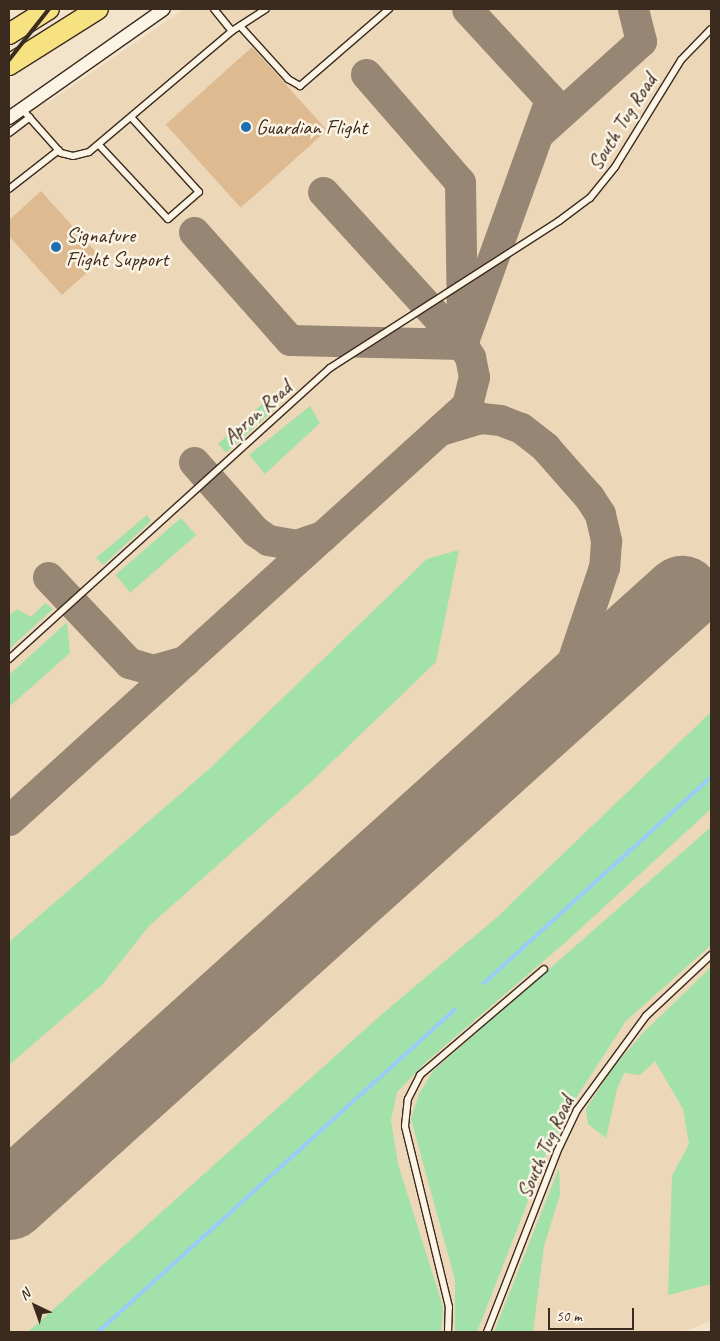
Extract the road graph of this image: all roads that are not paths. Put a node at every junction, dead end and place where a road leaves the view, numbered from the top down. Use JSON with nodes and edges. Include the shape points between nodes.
{"nodes":[{"id":1,"x":49,"y":9,"type":"edge"},
{"id":2,"x":98,"y":9,"type":"edge"},
{"id":3,"x":164,"y":9,"type":"edge"},
{"id":4,"x":214,"y":9,"type":"edge"},
{"id":5,"x":266,"y":9,"type":"edge"},
{"id":6,"x":389,"y":9,"type":"edge"},
{"id":7,"x":240,"y":26,"type":"junction"},
{"id":8,"x":711,"y":29,"type":"edge"},
{"id":9,"x":232,"y":31,"type":"junction"},
{"id":10,"x":9,"y":34,"type":"edge"},
{"id":11,"x":9,"y":65,"type":"edge"},
{"id":12,"x":26,"y":113,"type":"junction"},
{"id":13,"x":131,"y":117,"type":"junction"},
{"id":14,"x":9,"y":118,"type":"edge"},
{"id":15,"x":9,"y":133,"type":"edge"},
{"id":16,"x":99,"y":145,"type":"junction"},
{"id":17,"x":59,"y":150,"type":"junction"},
{"id":18,"x":9,"y":189,"type":"edge"},
{"id":19,"x":554,"y":225,"type":"joint"},
{"id":20,"x":9,"y":658,"type":"edge"},
{"id":21,"x":711,"y":955,"type":"edge"},
{"id":22,"x":544,"y":969,"type":"dead end"},
{"id":23,"x":448,"y":1332,"type":"edge"},
{"id":24,"x":487,"y":1332,"type":"edge"}],
"edges":[{"from":1,"to":10,"type":"main road"},
{"from":2,"to":11,"type":"main road"},
{"from":3,"to":12,"type":"street"},
{"from":4,"to":9,"type":"lane"},
{"from":5,"to":7,"type":"lane"},
{"from":6,"to":7,"type":"lane","via":[[300,86],[288,79]]},
{"from":7,"to":9,"type":"lane"},
{"from":8,"to":19,"type":"lane","name":"South Tug Road","via":[[674,70],[604,183]]},
{"from":9,"to":13,"type":"lane"},
{"from":12,"to":14,"type":"street"},
{"from":12,"to":15,"type":"lane"},
{"from":12,"to":17,"type":"lane"},
{"from":13,"to":16,"type":"lane"},
{"from":13,"to":16,"type":"lane","via":[[199,192],[168,219]]},
{"from":16,"to":17,"type":"lane","via":[[78,155]]},
{"from":17,"to":18,"type":"lane"},
{"from":19,"to":20,"type":"lane","name":"Apron Road","via":[[330,368]]},
{"from":21,"to":24,"type":"lane","name":"South Tug Road","via":[[641,1022],[578,1110],[557,1152]]},
{"from":22,"to":23,"type":"lane","via":[[420,1075],[408,1099],[405,1126],[449,1307]]}]}
